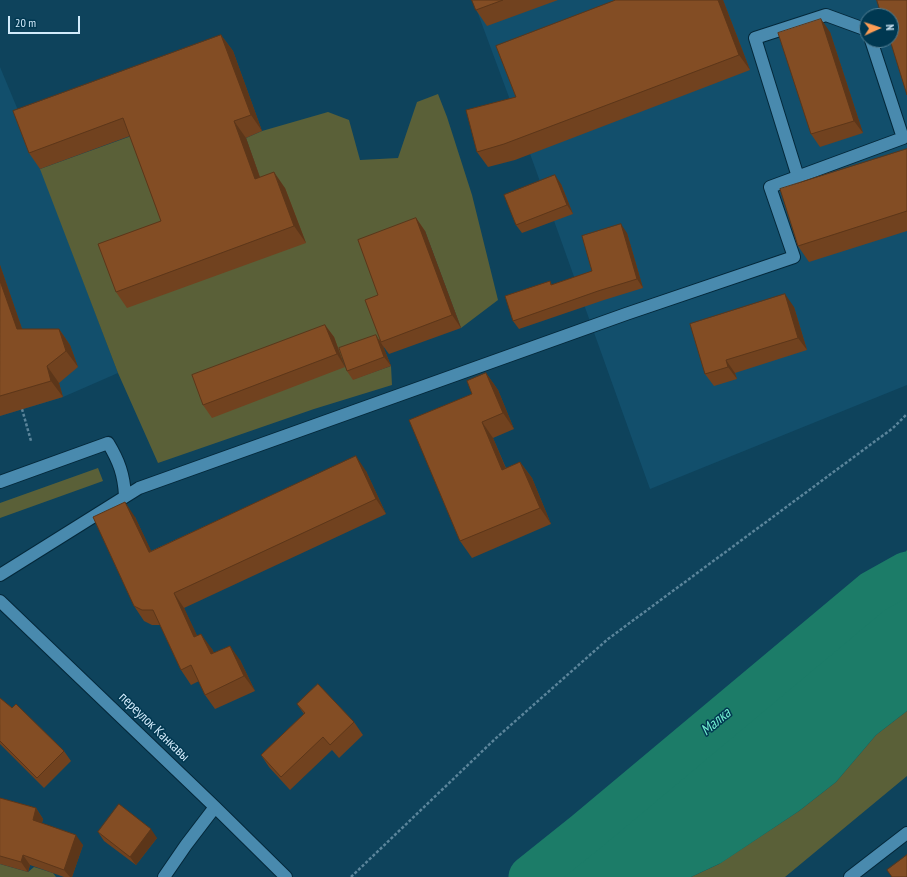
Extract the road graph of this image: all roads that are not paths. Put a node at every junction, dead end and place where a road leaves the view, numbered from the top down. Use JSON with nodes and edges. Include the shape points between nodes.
{"nodes":[{"id":1,"x":859,"y":27,"type":"edge"},
{"id":2,"x":874,"y":48,"type":"edge"},
{"id":3,"x":798,"y":177,"type":"junction"},
{"id":4,"x":0,"y":482,"type":"edge"},
{"id":5,"x":126,"y":496,"type":"junction"},
{"id":6,"x":0,"y":575,"type":"edge"},
{"id":7,"x":0,"y":601,"type":"edge"},
{"id":8,"x":216,"y":807,"type":"junction"},
{"id":9,"x":907,"y":833,"type":"edge"},
{"id":10,"x":164,"y":877,"type":"edge"},
{"id":11,"x":286,"y":877,"type":"edge"},
{"id":12,"x":850,"y":877,"type":"edge"}],
"edges":[{"from":1,"to":3,"type":"street","via":[[826,15],[755,38]]},
{"from":2,"to":3,"type":"street","via":[[903,138]]},
{"from":3,"to":5,"type":"street","via":[[770,187],[794,257],[146,485]]},
{"from":4,"to":5,"type":"street","via":[[108,443],[121,468]]},
{"from":5,"to":6,"type":"street"},
{"from":7,"to":8,"type":"street","name":"переулок Канкавы"},
{"from":8,"to":10,"type":"street"},
{"from":8,"to":11,"type":"street","name":"переулок Канкавы"},
{"from":9,"to":12,"type":"street"}]}
